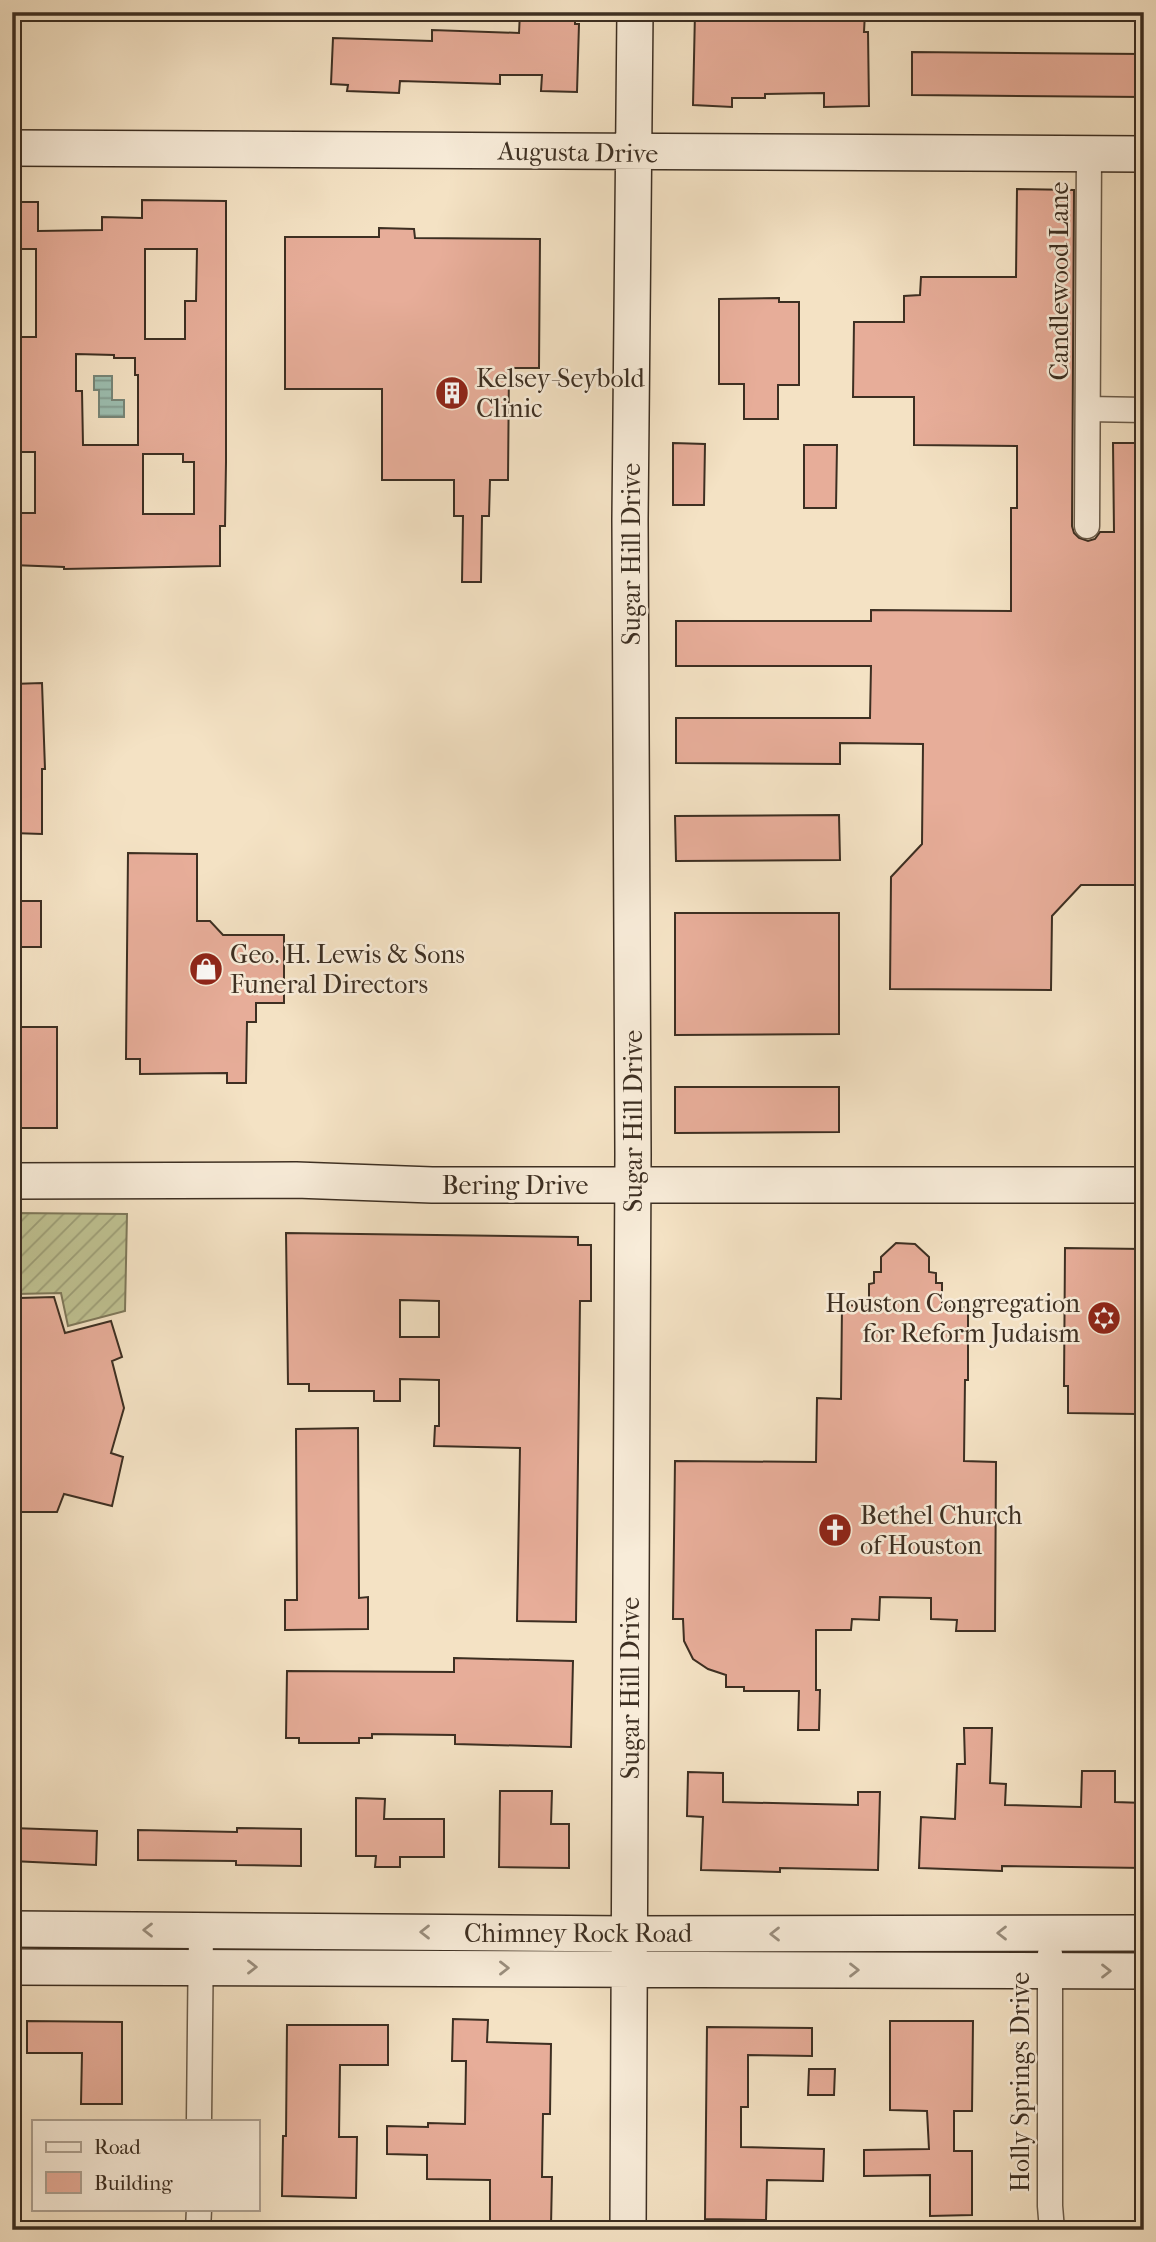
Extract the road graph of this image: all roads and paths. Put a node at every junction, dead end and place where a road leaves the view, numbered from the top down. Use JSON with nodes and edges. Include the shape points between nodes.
{"nodes":[{"id":1,"x":635,"y":12,"type":"edge"},
{"id":2,"x":12,"y":148,"type":"edge"},
{"id":3,"x":634,"y":153,"type":"junction"},
{"id":4,"x":1089,"y":153,"type":"junction"},
{"id":5,"x":1144,"y":154,"type":"edge"},
{"id":6,"x":1088,"y":409,"type":"junction"},
{"id":7,"x":1144,"y":410,"type":"edge"},
{"id":8,"x":1087,"y":526,"type":"dead end"},
{"id":9,"x":12,"y":1181,"type":"edge"},
{"id":10,"x":633,"y":1184,"type":"junction"},
{"id":11,"x":1144,"y":1185,"type":"edge"},
{"id":12,"x":12,"y":1929,"type":"edge"},
{"id":13,"x":201,"y":1931,"type":"junction"},
{"id":14,"x":1050,"y":1933,"type":"junction"},
{"id":15,"x":1144,"y":1933,"type":"edge"},
{"id":16,"x":628,"y":1934,"type":"junction"},
{"id":17,"x":12,"y":1967,"type":"edge"},
{"id":18,"x":200,"y":1967,"type":"junction"},
{"id":19,"x":628,"y":1969,"type":"junction"},
{"id":20,"x":1050,"y":1971,"type":"junction"},
{"id":21,"x":1144,"y":1971,"type":"edge"},
{"id":22,"x":199,"y":2120,"type":"edge"},
{"id":23,"x":199,"y":2210,"type":"edge"},
{"id":24,"x":198,"y":2230,"type":"edge"},
{"id":25,"x":628,"y":2230,"type":"edge"},
{"id":26,"x":1052,"y":2230,"type":"edge"}],
"edges":[{"from":1,"to":3,"type":"street","name":"Sugar Hill Drive"},
{"from":2,"to":3,"type":"street","name":"Augusta Drive"},
{"from":3,"to":4,"type":"street","name":"Augusta Drive"},
{"from":3,"to":10,"type":"street","name":"Sugar Hill Drive","via":[[630,520]]},
{"from":4,"to":5,"type":"street","name":"Augusta Drive"},
{"from":4,"to":6,"type":"street","name":"Candlewood Lane"},
{"from":6,"to":7,"type":"street","name":"Candlewood Lane"},
{"from":6,"to":8,"type":"street","name":"Candlewood Lane"},
{"from":9,"to":10,"type":"street","name":"Bering Drive"},
{"from":10,"to":11,"type":"street","name":"Bering Drive"},
{"from":10,"to":16,"type":"street","name":"Sugar Hill Drive"},
{"from":13,"to":12,"type":"street","name":"Chimney Rock Road","one_way":true},
{"from":16,"to":13,"type":"street","name":"Chimney Rock Road","one_way":true},
{"from":13,"to":18,"type":"street"},
{"from":14,"to":15,"type":"street","name":"Chimney Rock Road"},
{"from":14,"to":16,"type":"street","name":"Chimney Rock Road","one_way":true},
{"from":14,"to":20,"type":"street","name":"Holly Springs Drive"},
{"from":16,"to":19,"type":"street","name":"Sugar Hill Drive"},
{"from":17,"to":18,"type":"street","name":"Chimney Rock Road"},
{"from":18,"to":19,"type":"street","name":"Chimney Rock Road","one_way":true},
{"from":18,"to":22,"type":"street"},
{"from":19,"to":20,"type":"street","name":"Chimney Rock Road","one_way":true},
{"from":19,"to":25,"type":"street","name":"Sugar Hill Drive"},
{"from":20,"to":21,"type":"street","name":"Chimney Rock Road","one_way":true},
{"from":20,"to":26,"type":"street","name":"Holly Springs Drive"},
{"from":23,"to":24,"type":"street"}]}
